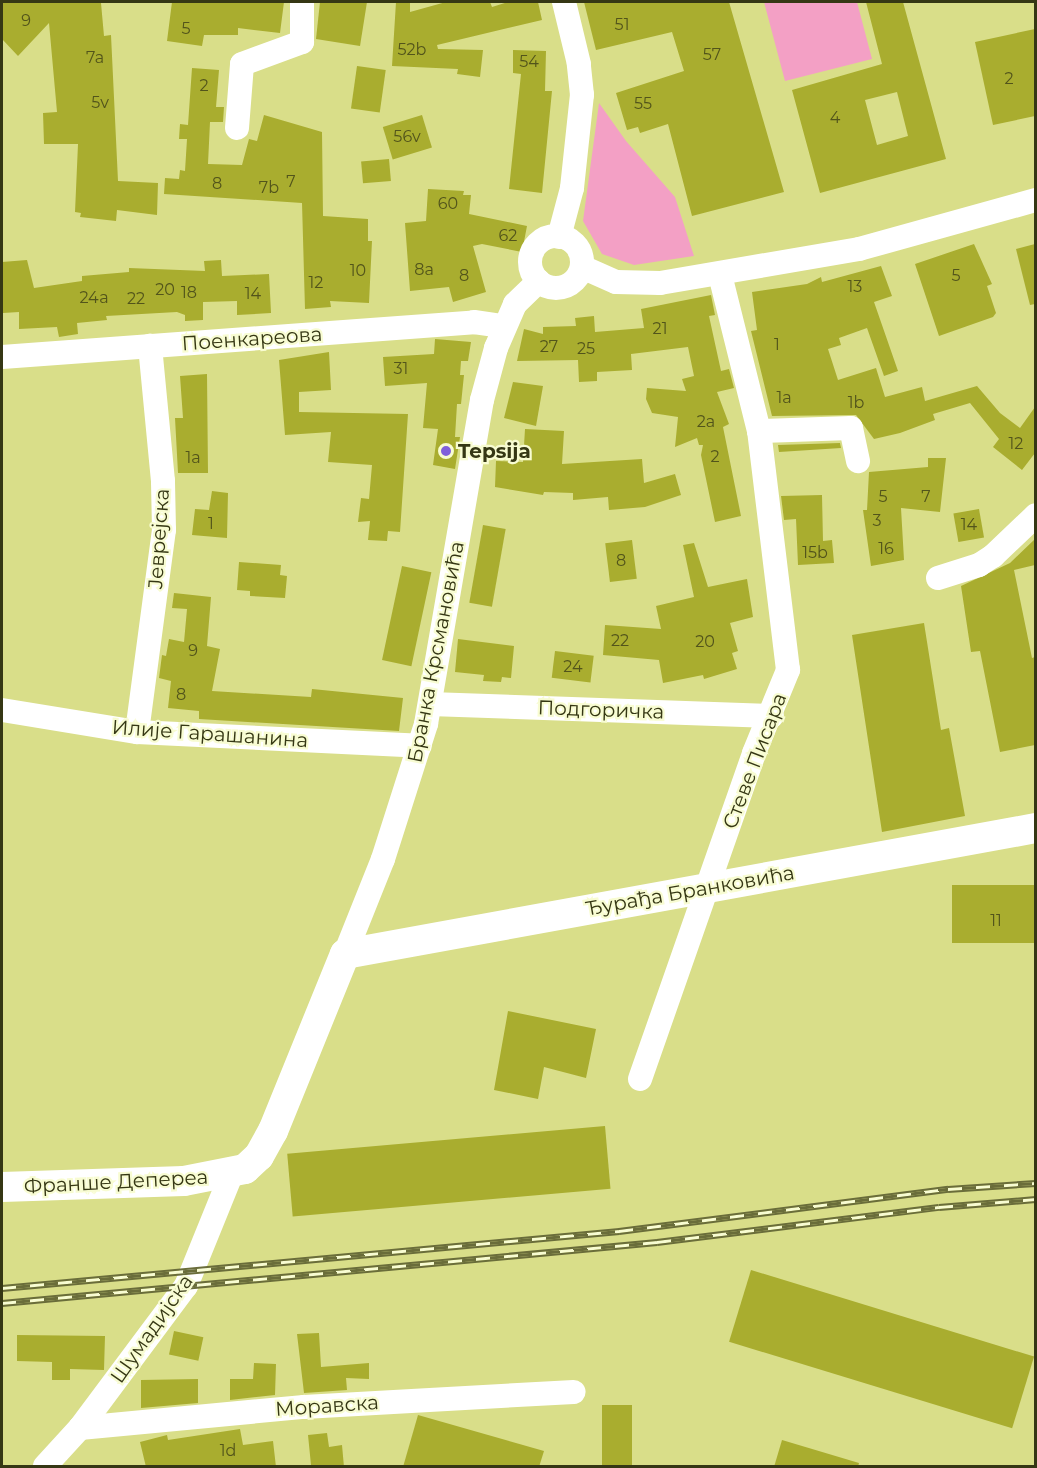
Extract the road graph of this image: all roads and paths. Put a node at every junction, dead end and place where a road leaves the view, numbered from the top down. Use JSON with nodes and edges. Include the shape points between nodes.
{"nodes":[{"id":1,"x":302,"y":2,"type":"edge"},
{"id":2,"x":564,"y":2,"type":"edge"},
{"id":3,"x":237,"y":128,"type":"dead end"},
{"id":4,"x":1035,"y":200,"type":"edge"},
{"id":5,"x":560,"y":237,"type":"junction"},
{"id":6,"x":582,"y":267,"type":"junction"},
{"id":7,"x":720,"y":274,"type":"junction"},
{"id":8,"x":539,"y":281,"type":"junction"},
{"id":9,"x":503,"y":326,"type":"junction"},
{"id":10,"x":150,"y":346,"type":"junction"},
{"id":11,"x":2,"y":357,"type":"edge"},
{"id":12,"x":759,"y":431,"type":"junction"},
{"id":13,"x":858,"y":461,"type":"dead end"},
{"id":14,"x":1035,"y":515,"type":"edge"},
{"id":15,"x":938,"y":578,"type":"dead end"},
{"id":16,"x":430,"y":704,"type":"junction"},
{"id":17,"x":2,"y":710,"type":"edge"},
{"id":18,"x":772,"y":716,"type":"junction"},
{"id":19,"x":137,"y":732,"type":"junction"},
{"id":20,"x":420,"y":746,"type":"junction"},
{"id":21,"x":1035,"y":828,"type":"edge"},
{"id":22,"x":708,"y":888,"type":"junction"},
{"id":23,"x":345,"y":954,"type":"junction"},
{"id":24,"x":640,"y":1079,"type":"dead end"},
{"id":25,"x":231,"y":1175,"type":"junction"},
{"id":26,"x":2,"y":1187,"type":"edge"},
{"id":27,"x":574,"y":1392,"type":"dead end"},
{"id":28,"x":81,"y":1428,"type":"junction"},
{"id":29,"x":45,"y":1467,"type":"edge"}],
"edges":[{"from":1,"to":3,"type":"street","via":[[302,42],[242,64]]},
{"from":2,"to":5,"type":"street","via":[[582,94],[572,188]]},
{"from":4,"to":7,"type":"street","via":[[859,249]]},
{"from":5,"to":6,"type":"street","via":[[577,247]]},
{"from":5,"to":8,"type":"street","via":[[540,243],[532,255],[531,267]]},
{"from":6,"to":7,"type":"street","via":[[616,282],[636,285]]},
{"from":6,"to":8,"type":"street","via":[[576,280],[564,287],[551,288]]},
{"from":7,"to":12,"type":"street","name":"Стеве Писара"},
{"from":8,"to":9,"type":"street","name":"Бранка Крсмановића","via":[[515,304]]},
{"from":9,"to":10,"type":"street","name":"Поенкареова","via":[[474,322]]},
{"from":9,"to":16,"type":"street","name":"Бранка Крсмановића","via":[[482,400]]},
{"from":10,"to":11,"type":"street","name":"Поенкареова"},
{"from":10,"to":19,"type":"street","name":"Јеврејска","via":[[164,530]]},
{"from":12,"to":13,"type":"street","via":[[851,429]]},
{"from":12,"to":18,"type":"street","name":"Стеве Писара","via":[[788,652],[784,686]]},
{"from":14,"to":15,"type":"street","via":[[993,556],[979,565]]},
{"from":16,"to":18,"type":"street","name":"Подгоричка"},
{"from":16,"to":20,"type":"street","name":"Бранка Крсмановића"},
{"from":17,"to":19,"type":"street","name":"Илије Гарашанина"},
{"from":18,"to":22,"type":"street","name":"Стеве Писара","via":[[754,753]]},
{"from":19,"to":20,"type":"street","name":"Илије Гарашанина"},
{"from":20,"to":23,"type":"street","name":"Бранка Крсмановића","via":[[383,859]]},
{"from":21,"to":22,"type":"main road","name":"Ђурађа Бранковића"},
{"from":22,"to":23,"type":"main road","name":"Ђурађа Бранковића"},
{"from":22,"to":24,"type":"street","name":"Стеве Писара"},
{"from":23,"to":25,"type":"main road","name":"Бранка Крсмановића","via":[[266,1146],[252,1163]]},
{"from":25,"to":26,"type":"main road","name":"Франше Депереа","via":[[160,1183]]},
{"from":25,"to":28,"type":"street","name":"Шумадијска","via":[[186,1286]]},
{"from":27,"to":28,"type":"street","name":"Моравска","via":[[304,1407]]},
{"from":28,"to":29,"type":"street","name":"Шумадијска"}]}
